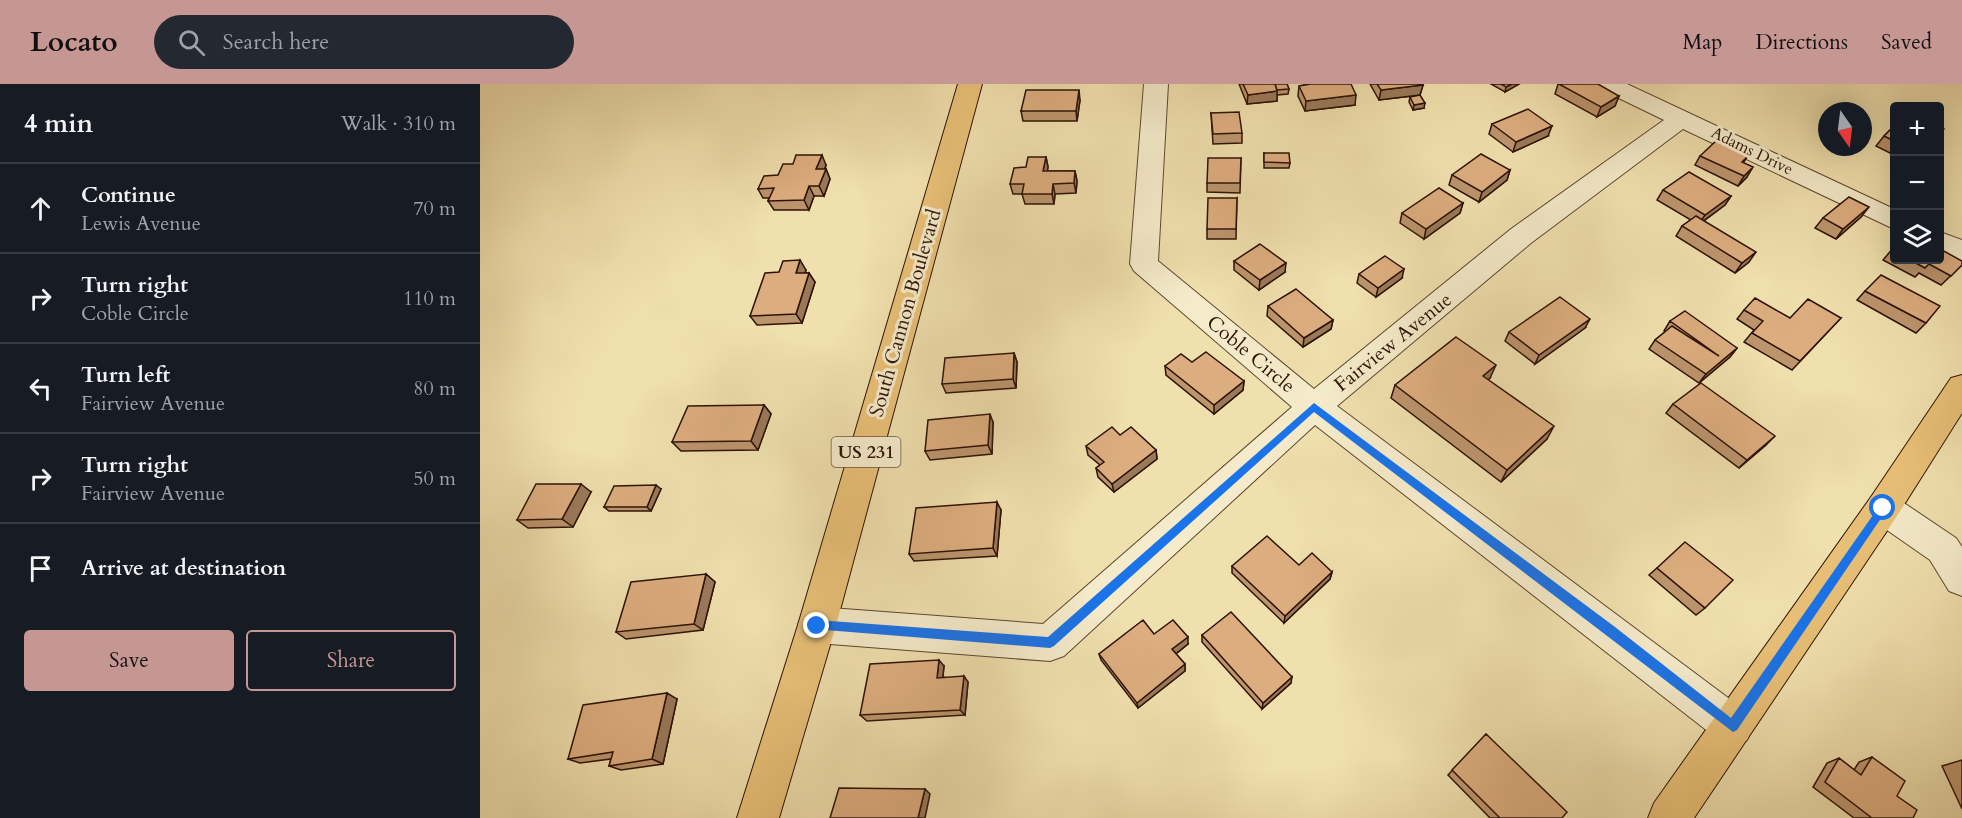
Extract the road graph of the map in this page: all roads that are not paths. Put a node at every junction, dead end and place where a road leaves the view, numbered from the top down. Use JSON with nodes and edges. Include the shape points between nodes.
{"nodes":[{"id":1,"x":970,"y":84,"type":"edge"},
{"id":2,"x":1156,"y":84,"type":"edge"},
{"id":3,"x":1608,"y":84,"type":"edge"},
{"id":4,"x":1683,"y":118,"type":"junction"},
{"id":5,"x":1890,"y":218,"type":"edge"},
{"id":6,"x":1944,"y":243,"type":"edge"},
{"id":7,"x":1962,"y":252,"type":"edge"},
{"id":8,"x":1962,"y":387,"type":"edge"},
{"id":9,"x":1314,"y":407,"type":"junction"},
{"id":10,"x":1883,"y":508,"type":"junction"},
{"id":11,"x":1962,"y":579,"type":"edge"},
{"id":12,"x":817,"y":626,"type":"junction"},
{"id":13,"x":1733,"y":726,"type":"junction"},
{"id":14,"x":759,"y":818,"type":"edge"},
{"id":15,"x":1668,"y":818,"type":"edge"}],
"edges":[{"from":1,"to":12,"type":"main road","name":"South Cannon Boulevard","number":"US 231"},
{"from":2,"to":9,"type":"street","name":"Coble Circle","via":[[1144,264]]},
{"from":3,"to":4,"type":"street","name":"Adams Drive"},
{"from":4,"to":5,"type":"street","name":"Adams Drive"},
{"from":4,"to":9,"type":"street","name":"Fairview Avenue","via":[[1521,236]]},
{"from":6,"to":7,"type":"street"},
{"from":8,"to":10,"type":"main road"},
{"from":9,"to":12,"type":"street","name":"Fairview Avenue","via":[[1050,643]]},
{"from":9,"to":13,"type":"street","name":"Coble Circle"},
{"from":10,"to":11,"type":"street","via":[[1943,549]]},
{"from":10,"to":13,"type":"main road"},
{"from":12,"to":14,"type":"main road","name":"South Cannon Boulevard","number":"US 231"},
{"from":13,"to":15,"type":"main road"}]}
